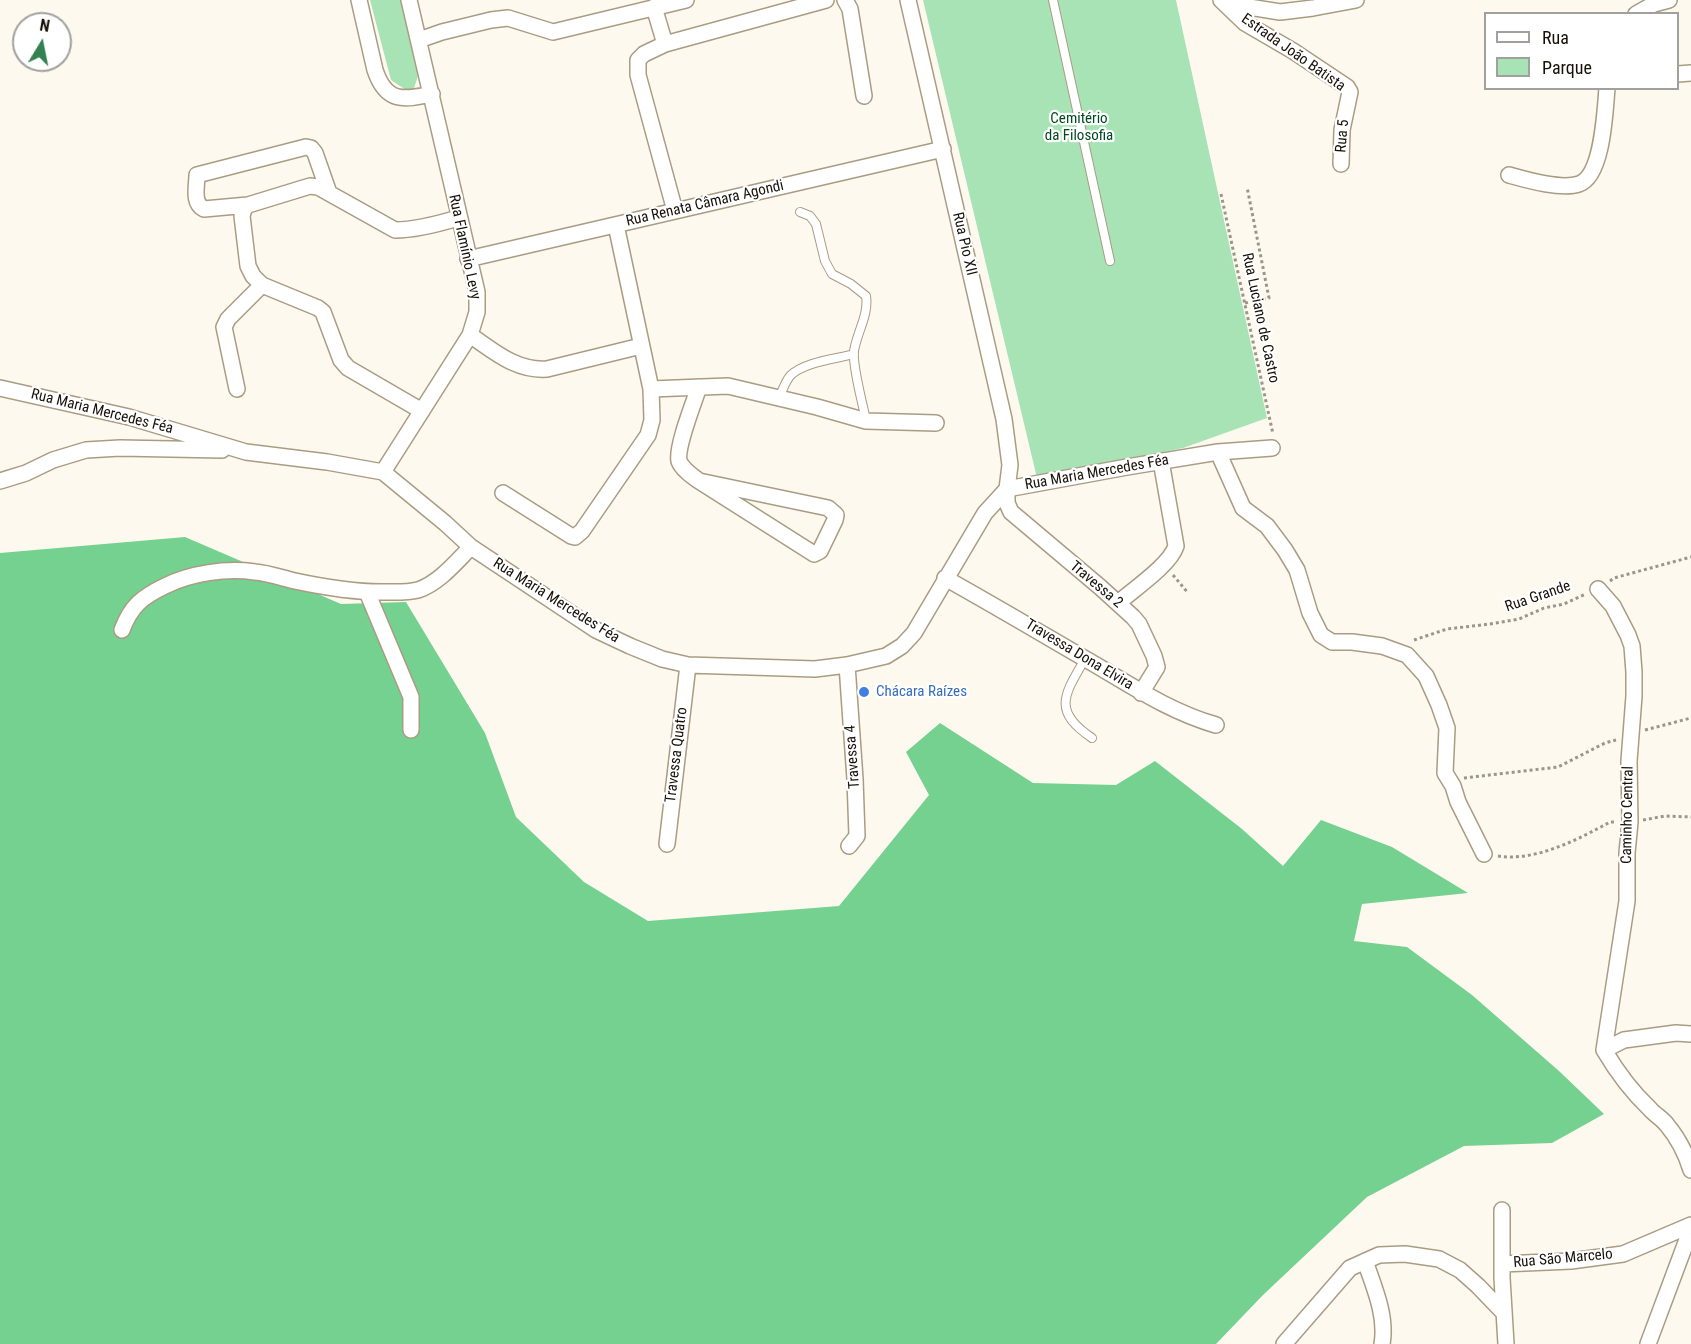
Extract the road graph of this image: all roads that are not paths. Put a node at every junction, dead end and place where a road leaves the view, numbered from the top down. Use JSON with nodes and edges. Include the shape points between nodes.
{"nodes":[{"id":1,"x":359,"y":0,"type":"edge"},
{"id":2,"x":409,"y":0,"type":"edge"},
{"id":3,"x":686,"y":0,"type":"edge"},
{"id":4,"x":826,"y":0,"type":"edge"},
{"id":5,"x":845,"y":0,"type":"edge"},
{"id":6,"x":908,"y":0,"type":"edge"},
{"id":7,"x":1053,"y":0,"type":"edge"},
{"id":8,"x":1356,"y":0,"type":"edge"},
{"id":9,"x":1669,"y":0,"type":"edge"},
{"id":10,"x":1223,"y":1,"type":"edge"},
{"id":11,"x":654,"y":7,"type":"junction"},
{"id":12,"x":1640,"y":12,"type":"edge"},
{"id":13,"x":419,"y":40,"type":"junction"},
{"id":14,"x":664,"y":44,"type":"junction"},
{"id":15,"x":1607,"y":90,"type":"edge"},
{"id":16,"x":432,"y":94,"type":"junction"},
{"id":17,"x":864,"y":96,"type":"dead end"},
{"id":18,"x":1346,"y":109,"type":"joint"},
{"id":19,"x":942,"y":149,"type":"junction"},
{"id":20,"x":1341,"y":164,"type":"dead end"},
{"id":21,"x":1509,"y":175,"type":"dead end"},
{"id":22,"x":329,"y":193,"type":"junction"},
{"id":23,"x":248,"y":205,"type":"junction"},
{"id":24,"x":675,"y":211,"type":"junction"},
{"id":25,"x":800,"y":212,"type":"dead end"},
{"id":26,"x":458,"y":218,"type":"junction"},
{"id":27,"x":616,"y":225,"type":"junction"},
{"id":28,"x":468,"y":259,"type":"junction"},
{"id":29,"x":1110,"y":261,"type":"dead end"},
{"id":30,"x":262,"y":285,"type":"junction"},
{"id":31,"x":470,"y":335,"type":"junction"},
{"id":32,"x":641,"y":346,"type":"junction"},
{"id":33,"x":854,"y":354,"type":"junction"},
{"id":34,"x":699,"y":387,"type":"junction"},
{"id":35,"x":0,"y":388,"type":"edge"},
{"id":36,"x":237,"y":389,"type":"dead end"},
{"id":37,"x":651,"y":390,"type":"junction"},
{"id":38,"x":779,"y":397,"type":"junction"},
{"id":39,"x":422,"y":411,"type":"junction"},
{"id":40,"x":866,"y":421,"type":"junction"},
{"id":41,"x":936,"y":423,"type":"dead end"},
{"id":42,"x":1272,"y":448,"type":"road end"},
{"id":43,"x":246,"y":452,"type":"junction"},
{"id":44,"x":1218,"y":452,"type":"junction"},
{"id":45,"x":1161,"y":461,"type":"junction"},
{"id":46,"x":383,"y":472,"type":"junction"},
{"id":47,"x":0,"y":481,"type":"edge"},
{"id":48,"x":699,"y":481,"type":"junction"},
{"id":49,"x":1006,"y":489,"type":"junction"},
{"id":50,"x":503,"y":493,"type":"dead end"},
{"id":51,"x":471,"y":547,"type":"junction"},
{"id":52,"x":945,"y":578,"type":"junction"},
{"id":53,"x":1598,"y":589,"type":"road end"},
{"id":54,"x":367,"y":592,"type":"junction"},
{"id":55,"x":1118,"y":603,"type":"junction"},
{"id":56,"x":122,"y":630,"type":"dead end"},
{"id":57,"x":1085,"y":659,"type":"junction"},
{"id":58,"x":688,"y":665,"type":"junction"},
{"id":59,"x":847,"y":665,"type":"junction"},
{"id":60,"x":1141,"y":693,"type":"junction"},
{"id":61,"x":1216,"y":725,"type":"dead end"},
{"id":62,"x":411,"y":730,"type":"dead end"},
{"id":63,"x":1092,"y":738,"type":"dead end"},
{"id":64,"x":666,"y":844,"type":"dead end"},
{"id":65,"x":849,"y":846,"type":"dead end"},
{"id":66,"x":1484,"y":854,"type":"road end"},
{"id":67,"x":1691,"y":1034,"type":"edge"},
{"id":68,"x":1604,"y":1050,"type":"junction"},
{"id":69,"x":1691,"y":1170,"type":"edge"},
{"id":70,"x":1502,"y":1210,"type":"dead end"},
{"id":71,"x":1691,"y":1225,"type":"edge"},
{"id":72,"x":1691,"y":1229,"type":"edge"},
{"id":73,"x":1365,"y":1261,"type":"junction"},
{"id":74,"x":1502,"y":1264,"type":"junction"},
{"id":75,"x":1504,"y":1313,"type":"junction"},
{"id":76,"x":1284,"y":1344,"type":"edge"},
{"id":77,"x":1382,"y":1344,"type":"edge"},
{"id":78,"x":1506,"y":1344,"type":"edge"},
{"id":79,"x":1648,"y":1344,"type":"edge"}],
"edges":[{"from":1,"to":16,"type":"street","via":[[378,81],[386,92],[405,99]]},
{"from":2,"to":13,"type":"street","name":"Rua Flamínio Levy"},
{"from":3,"to":11,"type":"street"},
{"from":4,"to":14,"type":"street"},
{"from":5,"to":17,"type":"street","via":[[850,9]]},
{"from":6,"to":19,"type":"street","name":"Rua Pio XII"},
{"from":7,"to":29,"type":"lane"},
{"from":8,"to":10,"type":"street","via":[[1281,12]]},
{"from":9,"to":12,"type":"street"},
{"from":10,"to":18,"type":"street","name":"Estrada João Batista","via":[[1245,22],[1347,87],[1350,92]]},
{"from":11,"to":13,"type":"street","via":[[553,32],[508,18]]},
{"from":11,"to":14,"type":"street"},
{"from":13,"to":16,"type":"street","name":"Rua Flamínio Levy"},
{"from":14,"to":24,"type":"street","via":[[638,60],[638,75]]},
{"from":15,"to":21,"type":"street","via":[[1601,144],[1581,184],[1568,186]]},
{"from":16,"to":26,"type":"street","name":"Rua Flamínio Levy"},
{"from":18,"to":20,"type":"street","name":"Rua 5"},
{"from":19,"to":24,"type":"street","name":"Rua Renata Câmara Agondi"},
{"from":19,"to":49,"type":"street","name":"Rua Pio XII","via":[[1004,419],[1010,465]]},
{"from":22,"to":23,"type":"street","via":[[310,186]]},
{"from":22,"to":23,"type":"street","via":[[315,153],[306,147],[197,175],[196,198],[200,207]]},
{"from":22,"to":26,"type":"street","via":[[395,230]]},
{"from":23,"to":30,"type":"street","via":[[242,216],[248,266]]},
{"from":24,"to":27,"type":"street","name":"Rua Renata Câmara Agondi"},
{"from":25,"to":33,"type":"lane","via":[[816,224],[832,274],[866,296],[868,308]]},
{"from":26,"to":28,"type":"street","name":"Rua Flamínio Levy"},
{"from":27,"to":28,"type":"street","name":"Rua Renata Câmara Agondi"},
{"from":27,"to":32,"type":"street"},
{"from":28,"to":31,"type":"street","name":"Rua Flamínio Levy","via":[[477,292],[477,312]]},
{"from":30,"to":36,"type":"street","via":[[224,327]]},
{"from":30,"to":39,"type":"street","via":[[322,312],[348,368]]},
{"from":31,"to":32,"type":"street","via":[[503,358],[535,370]]},
{"from":31,"to":39,"type":"street","name":"Rua Flamínio Levy"},
{"from":32,"to":37,"type":"street"},
{"from":33,"to":38,"type":"lane","via":[[797,369]]},
{"from":33,"to":40,"type":"lane"},
{"from":34,"to":37,"type":"street"},
{"from":34,"to":38,"type":"street","via":[[728,386]]},
{"from":34,"to":48,"type":"street","via":[[679,462]]},
{"from":35,"to":43,"type":"street","name":"Rua Maria Mercedes Féa","via":[[129,417]]},
{"from":37,"to":50,"type":"street","via":[[648,435],[575,537]]},
{"from":38,"to":40,"type":"street"},
{"from":39,"to":46,"type":"street","name":"Rua Flamínio Levy"},
{"from":40,"to":41,"type":"street"},
{"from":42,"to":44,"type":"street","name":"Rua Maria Mercedes Féa"},
{"from":43,"to":46,"type":"street","name":"Rua Maria Mercedes Féa"},
{"from":43,"to":47,"type":"street","via":[[86,450]]},
{"from":44,"to":45,"type":"street","name":"Rua Maria Mercedes Féa"},
{"from":44,"to":66,"type":"street","via":[[1243,508],[1267,526],[1297,570],[1320,635],[1332,642],[1385,647],[1407,655],[1426,676],[1447,728],[1445,772]]},
{"from":45,"to":49,"type":"street","name":"Rua Maria Mercedes Féa"},
{"from":45,"to":55,"type":"street","via":[[1175,552]]},
{"from":46,"to":51,"type":"street","name":"Rua Maria Mercedes Féa"},
{"from":48,"to":48,"type":"street","via":[[828,508],[836,514],[835,520],[820,551],[813,554]]},
{"from":49,"to":52,"type":"street","name":"Rua Maria Mercedes Féa","via":[[985,513]]},
{"from":49,"to":55,"type":"street","name":"Travessa 2","via":[[1011,512]]},
{"from":51,"to":54,"type":"street","via":[[451,568],[418,590]]},
{"from":51,"to":58,"type":"street","name":"Rua Maria Mercedes Féa","via":[[596,630],[662,659]]},
{"from":52,"to":57,"type":"street","name":"Travessa Dona Elvira"},
{"from":52,"to":59,"type":"street","name":"Rua Maria Mercedes Féa","via":[[914,633],[902,646],[886,656]]},
{"from":53,"to":68,"type":"street","name":"Caminho Central","via":[[1613,606],[1632,645],[1634,696],[1627,901]]},
{"from":54,"to":56,"type":"street","via":[[255,572],[202,574],[143,598]]},
{"from":54,"to":62,"type":"street","via":[[411,698]]},
{"from":55,"to":60,"type":"street","name":"Travessa 2","via":[[1138,624],[1156,663],[1155,673]]},
{"from":57,"to":60,"type":"street","name":"Travessa Dona Elvira"},
{"from":57,"to":63,"type":"lane","via":[[1066,692],[1066,704],[1071,721]]},
{"from":58,"to":59,"type":"street","name":"Rua Maria Mercedes Féa","via":[[815,669]]},
{"from":58,"to":64,"type":"street","name":"Travessa Quatro"},
{"from":59,"to":65,"type":"street","name":"Travessa 4","via":[[857,836]]},
{"from":60,"to":61,"type":"street","name":"Travessa Dona Elvira"},
{"from":67,"to":68,"type":"street","via":[[1624,1040]]},
{"from":68,"to":69,"type":"street","via":[[1631,1089],[1680,1142]]},
{"from":70,"to":74,"type":"street"},
{"from":71,"to":74,"type":"street","name":"Rua São Marcelo","via":[[1623,1254]]},
{"from":72,"to":79,"type":"street"},
{"from":73,"to":75,"type":"street","via":[[1379,1255],[1439,1258],[1460,1270]]},
{"from":73,"to":76,"type":"street","via":[[1339,1279]]},
{"from":73,"to":77,"type":"street","via":[[1379,1305]]},
{"from":74,"to":75,"type":"street"},
{"from":75,"to":78,"type":"street"}]}
